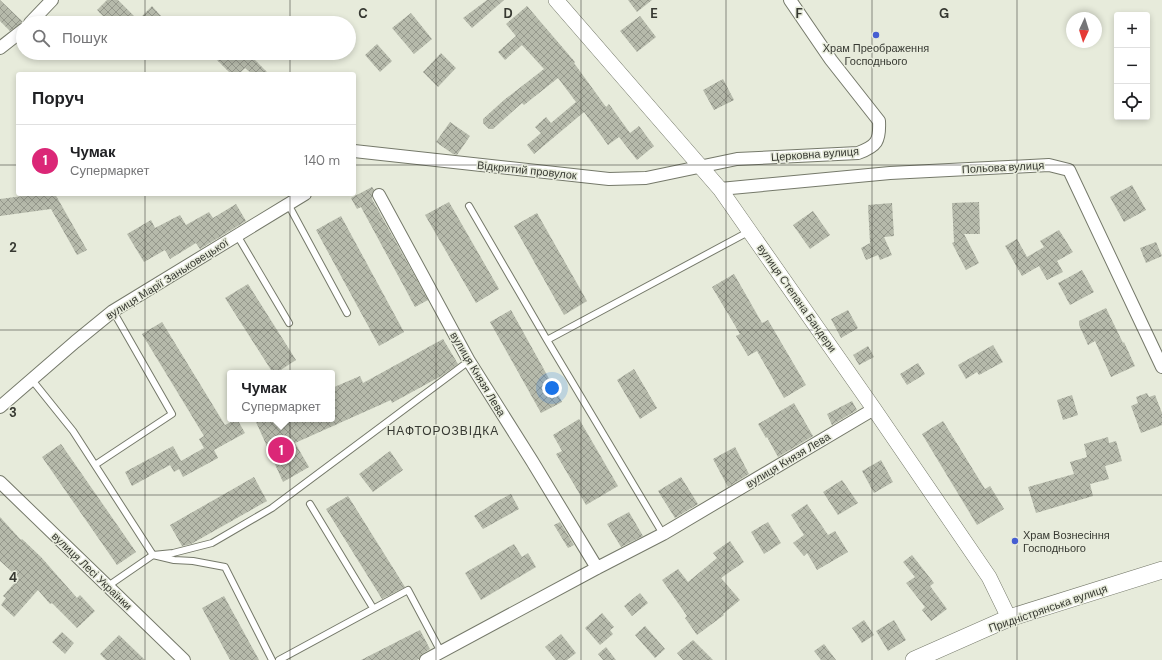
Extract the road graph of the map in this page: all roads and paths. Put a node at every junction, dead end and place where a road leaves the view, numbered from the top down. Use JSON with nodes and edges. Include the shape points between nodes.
{"nodes":[{"id":1,"x":52,"y":0,"type":"edge"},
{"id":2,"x":556,"y":0,"type":"edge"},
{"id":3,"x":790,"y":0,"type":"edge"},
{"id":4,"x":37,"y":16,"type":"edge"},
{"id":5,"x":16,"y":35,"type":"edge"},
{"id":6,"x":0,"y":48,"type":"edge"},
{"id":7,"x":356,"y":151,"type":"edge"},
{"id":8,"x":700,"y":168,"type":"junction"},
{"id":9,"x":720,"y":189,"type":"junction"},
{"id":10,"x":302,"y":196,"type":"edge"},
{"id":11,"x":379,"y":196,"type":"dead end"},
{"id":12,"x":288,"y":204,"type":"junction"},
{"id":13,"x":469,"y":206,"type":"dead end"},
{"id":14,"x":750,"y":231,"type":"junction"},
{"id":15,"x":238,"y":235,"type":"junction"},
{"id":16,"x":113,"y":311,"type":"junction"},
{"id":17,"x":347,"y":313,"type":"dead end"},
{"id":18,"x":289,"y":323,"type":"dead end"},
{"id":19,"x":547,"y":340,"type":"junction"},
{"id":20,"x":469,"y":361,"type":"junction"},
{"id":21,"x":1162,"y":367,"type":"edge"},
{"id":22,"x":32,"y":380,"type":"junction"},
{"id":23,"x":0,"y":407,"type":"edge"},
{"id":24,"x":874,"y":409,"type":"junction"},
{"id":25,"x":95,"y":465,"type":"junction"},
{"id":26,"x":0,"y":482,"type":"edge"},
{"id":27,"x":310,"y":504,"type":"dead end"},
{"id":28,"x":663,"y":534,"type":"junction"},
{"id":29,"x":153,"y":555,"type":"junction"},
{"id":30,"x":597,"y":568,"type":"junction"},
{"id":31,"x":1162,"y":570,"type":"edge"},
{"id":32,"x":108,"y":586,"type":"junction"},
{"id":33,"x":373,"y":608,"type":"junction"},
{"id":34,"x":1009,"y":618,"type":"junction"},
{"id":35,"x":441,"y":652,"type":"junction"},
{"id":36,"x":184,"y":660,"type":"edge"},
{"id":37,"x":272,"y":660,"type":"edge"},
{"id":38,"x":279,"y":660,"type":"edge"},
{"id":39,"x":426,"y":660,"type":"edge"},
{"id":40,"x":914,"y":660,"type":"edge"}],
"edges":[{"from":1,"to":4,"type":"street"},
{"from":2,"to":8,"type":"street","name":"вулиця Степана Бандери"},
{"from":3,"to":8,"type":"street","name":"Церковна вулиця","via":[[831,60],[878,121],[879,133],[876,142],[868,149],[858,152],[737,159]]},
{"from":5,"to":6,"type":"street"},
{"from":7,"to":8,"type":"street","name":"Відкритий провулок","via":[[609,179],[646,178]]},
{"from":8,"to":9,"type":"street","name":"вулиця Степана Бандери"},
{"from":9,"to":14,"type":"street","name":"вулиця Степана Бандери"},
{"from":9,"to":21,"type":"street","name":"Польова вулиця","via":[[890,173],[1049,165],[1069,170]]},
{"from":10,"to":12,"type":"street","name":"вулиця Марії Заньковецької"},
{"from":11,"to":20,"type":"street","name":"вулиця Князя Лева"},
{"from":12,"to":15,"type":"street","name":"вулиця Марії Заньковецької"},
{"from":12,"to":17,"type":"lane"},
{"from":13,"to":19,"type":"lane"},
{"from":14,"to":19,"type":"lane"},
{"from":14,"to":24,"type":"street","name":"вулиця Степана Бандери"},
{"from":15,"to":16,"type":"street","name":"вулиця Марії Заньковецької"},
{"from":15,"to":18,"type":"lane"},
{"from":16,"to":22,"type":"street","name":"вулиця Марії Заньковецької"},
{"from":16,"to":25,"type":"lane","via":[[172,414]]},
{"from":19,"to":28,"type":"lane"},
{"from":20,"to":29,"type":"lane","via":[[272,508],[212,543],[173,554]]},
{"from":20,"to":30,"type":"street","name":"вулиця Князя Лева"},
{"from":22,"to":23,"type":"street","name":"вулиця Марії Заньковецької"},
{"from":22,"to":25,"type":"lane","via":[[73,431]]},
{"from":24,"to":28,"type":"street","name":"вулиця Князя Лева"},
{"from":24,"to":34,"type":"street","name":"вулиця Степана Бандери","via":[[988,577]]},
{"from":25,"to":29,"type":"lane"},
{"from":26,"to":32,"type":"street","name":"вулиця Лесі Українки"},
{"from":27,"to":33,"type":"lane"},
{"from":28,"to":30,"type":"street","name":"вулиця Князя Лева"},
{"from":29,"to":32,"type":"lane"},
{"from":29,"to":37,"type":"lane","via":[[225,567]]},
{"from":30,"to":35,"type":"street","name":"вулиця Князя Лева"},
{"from":31,"to":34,"type":"main road","name":"Придністрянська вулиця"},
{"from":32,"to":36,"type":"street","name":"вулиця Лесі Українки"},
{"from":33,"to":35,"type":"lane","via":[[408,590]]},
{"from":33,"to":38,"type":"lane"},
{"from":34,"to":40,"type":"main road","name":"Придністрянська вулиця"},
{"from":35,"to":39,"type":"street","name":"вулиця Князя Лева"}]}
